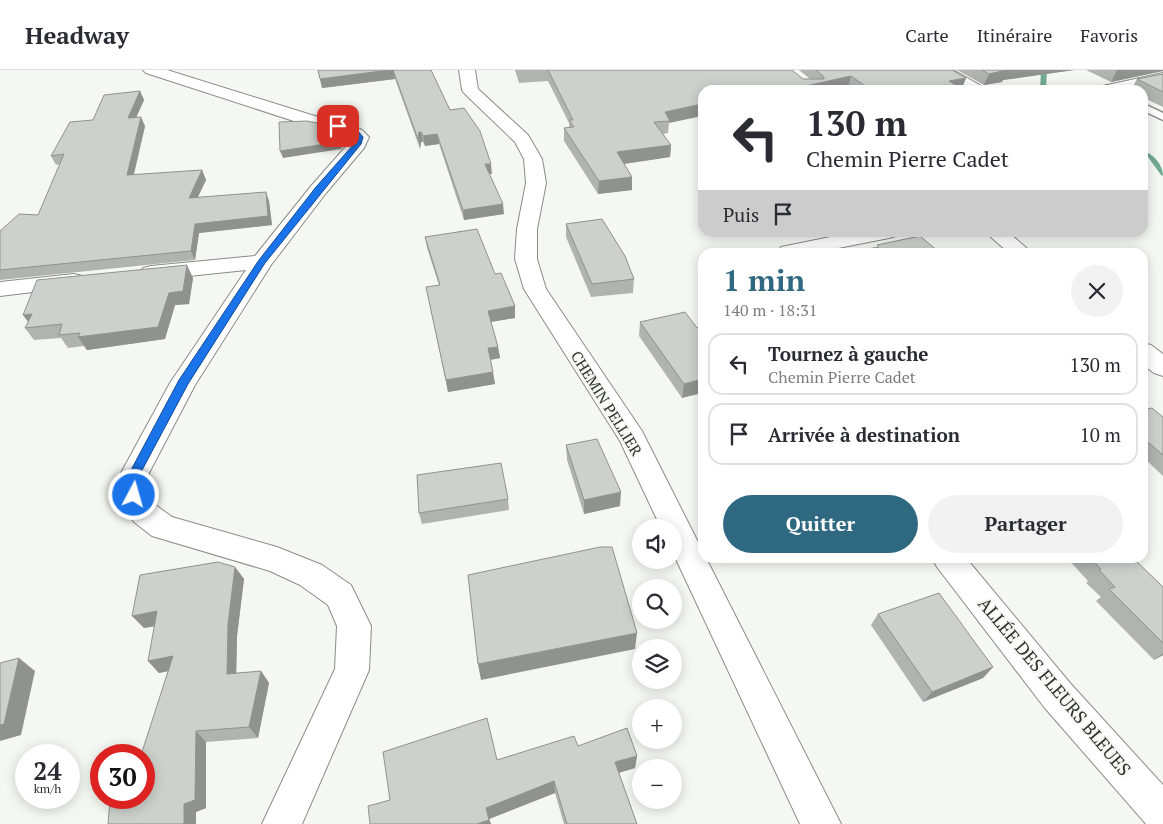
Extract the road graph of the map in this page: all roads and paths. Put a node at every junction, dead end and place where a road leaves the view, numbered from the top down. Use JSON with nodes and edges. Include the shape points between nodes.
{"nodes":[{"id":1,"x":150,"y":70,"type":"edge"},
{"id":2,"x":467,"y":70,"type":"edge"},
{"id":3,"x":942,"y":70,"type":"edge"},
{"id":4,"x":1163,"y":78,"type":"edge"},
{"id":5,"x":968,"y":85,"type":"edge"},
{"id":6,"x":1131,"y":85,"type":"edge"},
{"id":7,"x":1148,"y":109,"type":"edge"},
{"id":8,"x":1163,"y":117,"type":"edge"},
{"id":9,"x":864,"y":237,"type":"edge"},
{"id":10,"x":1001,"y":237,"type":"edge"},
{"id":11,"x":809,"y":248,"type":"edge"},
{"id":12,"x":1015,"y":248,"type":"edge"},
{"id":13,"x":262,"y":262,"type":"junction"},
{"id":14,"x":126,"y":276,"type":"edge"},
{"id":15,"x":97,"y":279,"type":"edge"},
{"id":16,"x":0,"y":289,"type":"edge"},
{"id":17,"x":1148,"y":355,"type":"edge"},
{"id":18,"x":1163,"y":367,"type":"edge"},
{"id":19,"x":952,"y":563,"type":"edge"},
{"id":20,"x":1163,"y":814,"type":"edge"},
{"id":21,"x":282,"y":824,"type":"edge"},
{"id":22,"x":821,"y":824,"type":"edge"}],
"edges":[{"from":1,"to":13,"type":"street","via":[[315,122],[338,126],[360,137],[358,144]]},
{"from":2,"to":22,"type":"street","name":"CHEMIN PELLIER","via":[[470,90],[522,139],[533,159],[536,183],[527,229],[526,259],[535,289],[632,438]]},
{"from":3,"to":5,"type":"street"},
{"from":4,"to":6,"type":"street"},
{"from":7,"to":8,"type":"lane"},
{"from":9,"to":11,"type":"street"},
{"from":10,"to":12,"type":"street"},
{"from":13,"to":14,"type":"street"},
{"from":13,"to":21,"type":"street","via":[[183,383],[148,446],[135,472],[134,495],[144,513],[163,527],[277,560],[311,575],[340,595],[354,626],[352,670]]},
{"from":15,"to":16,"type":"street"},
{"from":17,"to":18,"type":"street"},
{"from":19,"to":20,"type":"street","name":"ALLÉE DES FLEURS BLEUES","via":[[1057,695]]}]}
